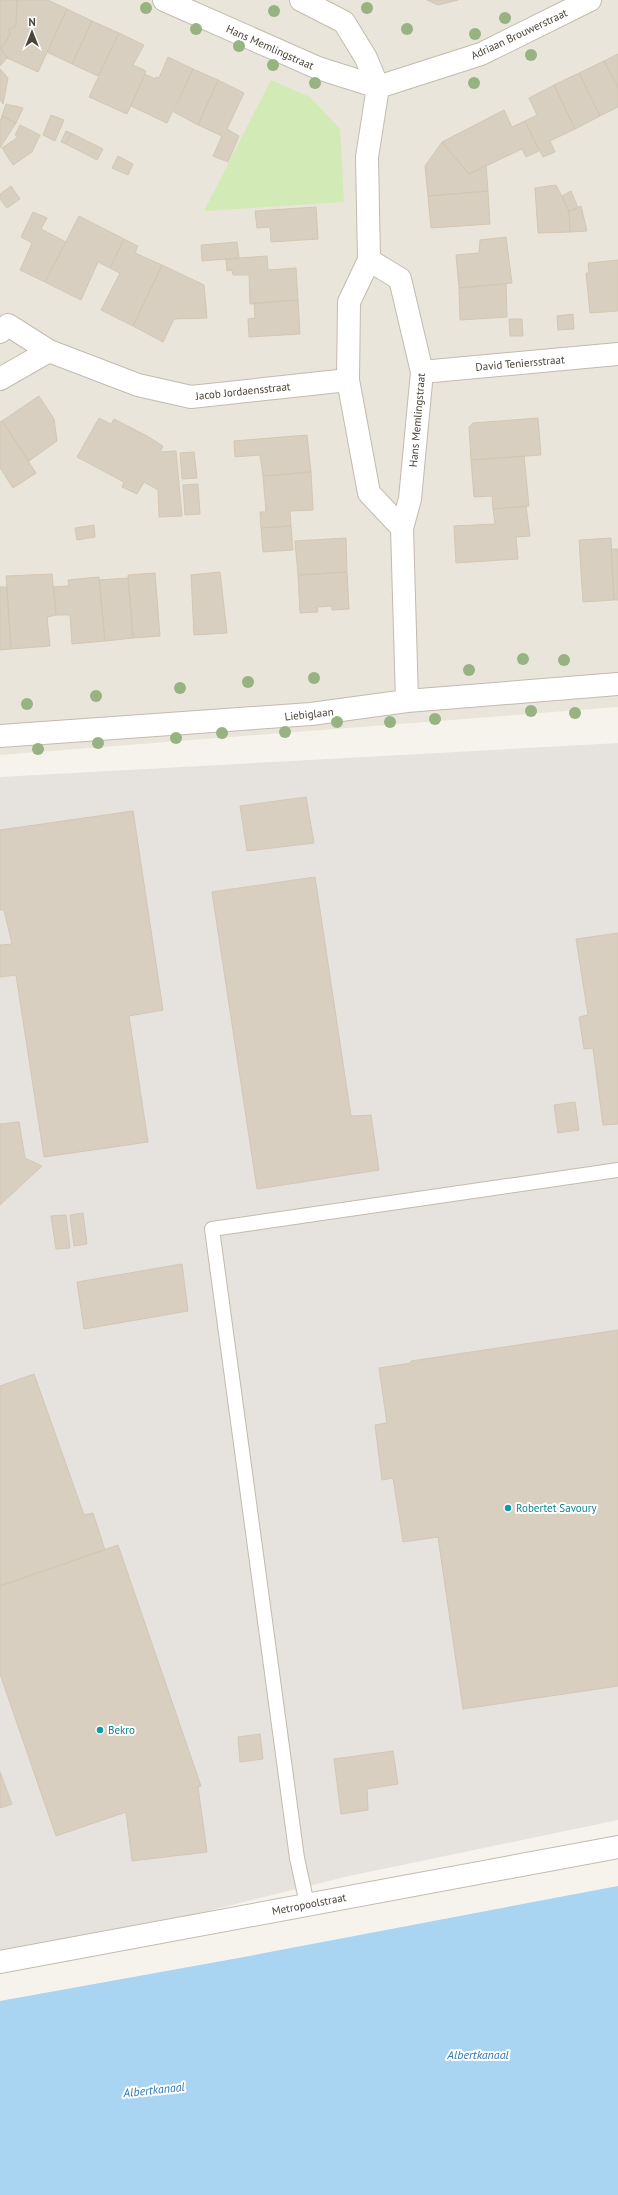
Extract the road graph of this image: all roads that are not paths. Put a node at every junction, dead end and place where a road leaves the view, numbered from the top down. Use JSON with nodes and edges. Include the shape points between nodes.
{"nodes":[{"id":1,"x":164,"y":0,"type":"edge"},
{"id":2,"x":300,"y":0,"type":"edge"},
{"id":3,"x":590,"y":0,"type":"edge"},
{"id":4,"x":378,"y":87,"type":"junction"},
{"id":5,"x":369,"y":260,"type":"junction"},
{"id":6,"x":0,"y":332,"type":"edge"},
{"id":7,"x":49,"y":351,"type":"junction"},
{"id":8,"x":618,"y":354,"type":"edge"},
{"id":9,"x":422,"y":372,"type":"junction"},
{"id":10,"x":0,"y":378,"type":"edge"},
{"id":11,"x":348,"y":380,"type":"junction"},
{"id":12,"x":402,"y":528,"type":"junction"},
{"id":13,"x":618,"y":684,"type":"edge"},
{"id":14,"x":408,"y":702,"type":"junction"},
{"id":15,"x":0,"y":736,"type":"edge"},
{"id":16,"x":618,"y":1170,"type":"edge"},
{"id":17,"x":618,"y":1847,"type":"edge"},
{"id":18,"x":307,"y":1904,"type":"junction"},
{"id":19,"x":0,"y":1962,"type":"edge"}],
"edges":[{"from":1,"to":4,"type":"street","name":"Hans Memlingstraat","via":[[318,68]]},
{"from":2,"to":4,"type":"street","via":[[344,22],[366,58]]},
{"from":3,"to":4,"type":"street","name":"Adriaan Brouwerstraat","via":[[481,54]]},
{"from":4,"to":5,"type":"street","via":[[367,157]]},
{"from":5,"to":9,"type":"street","name":"Hans Memlingstraat","via":[[400,279]]},
{"from":5,"to":11,"type":"street","via":[[349,302]]},
{"from":6,"to":7,"type":"street","name":"Jacob Jordaensstraat","via":[[8,325]]},
{"from":7,"to":10,"type":"street"},
{"from":7,"to":11,"type":"street","name":"Jacob Jordaensstraat","via":[[138,385],[191,397]]},
{"from":8,"to":9,"type":"street","name":"David Teniersstraat"},
{"from":9,"to":12,"type":"street","name":"Hans Memlingstraat","via":[[410,498]]},
{"from":11,"to":12,"type":"street","via":[[369,493]]},
{"from":12,"to":14,"type":"street","name":"Hans Memlingstraat"},
{"from":13,"to":14,"type":"street","name":"Liebiglaan"},
{"from":14,"to":15,"type":"street","name":"Liebiglaan","via":[[311,714]]},
{"from":16,"to":18,"type":"lane","via":[[212,1229],[297,1858]]},
{"from":17,"to":18,"type":"street","name":"Metropoolstraat"},
{"from":18,"to":19,"type":"street","name":"Metropoolstraat"}]}
